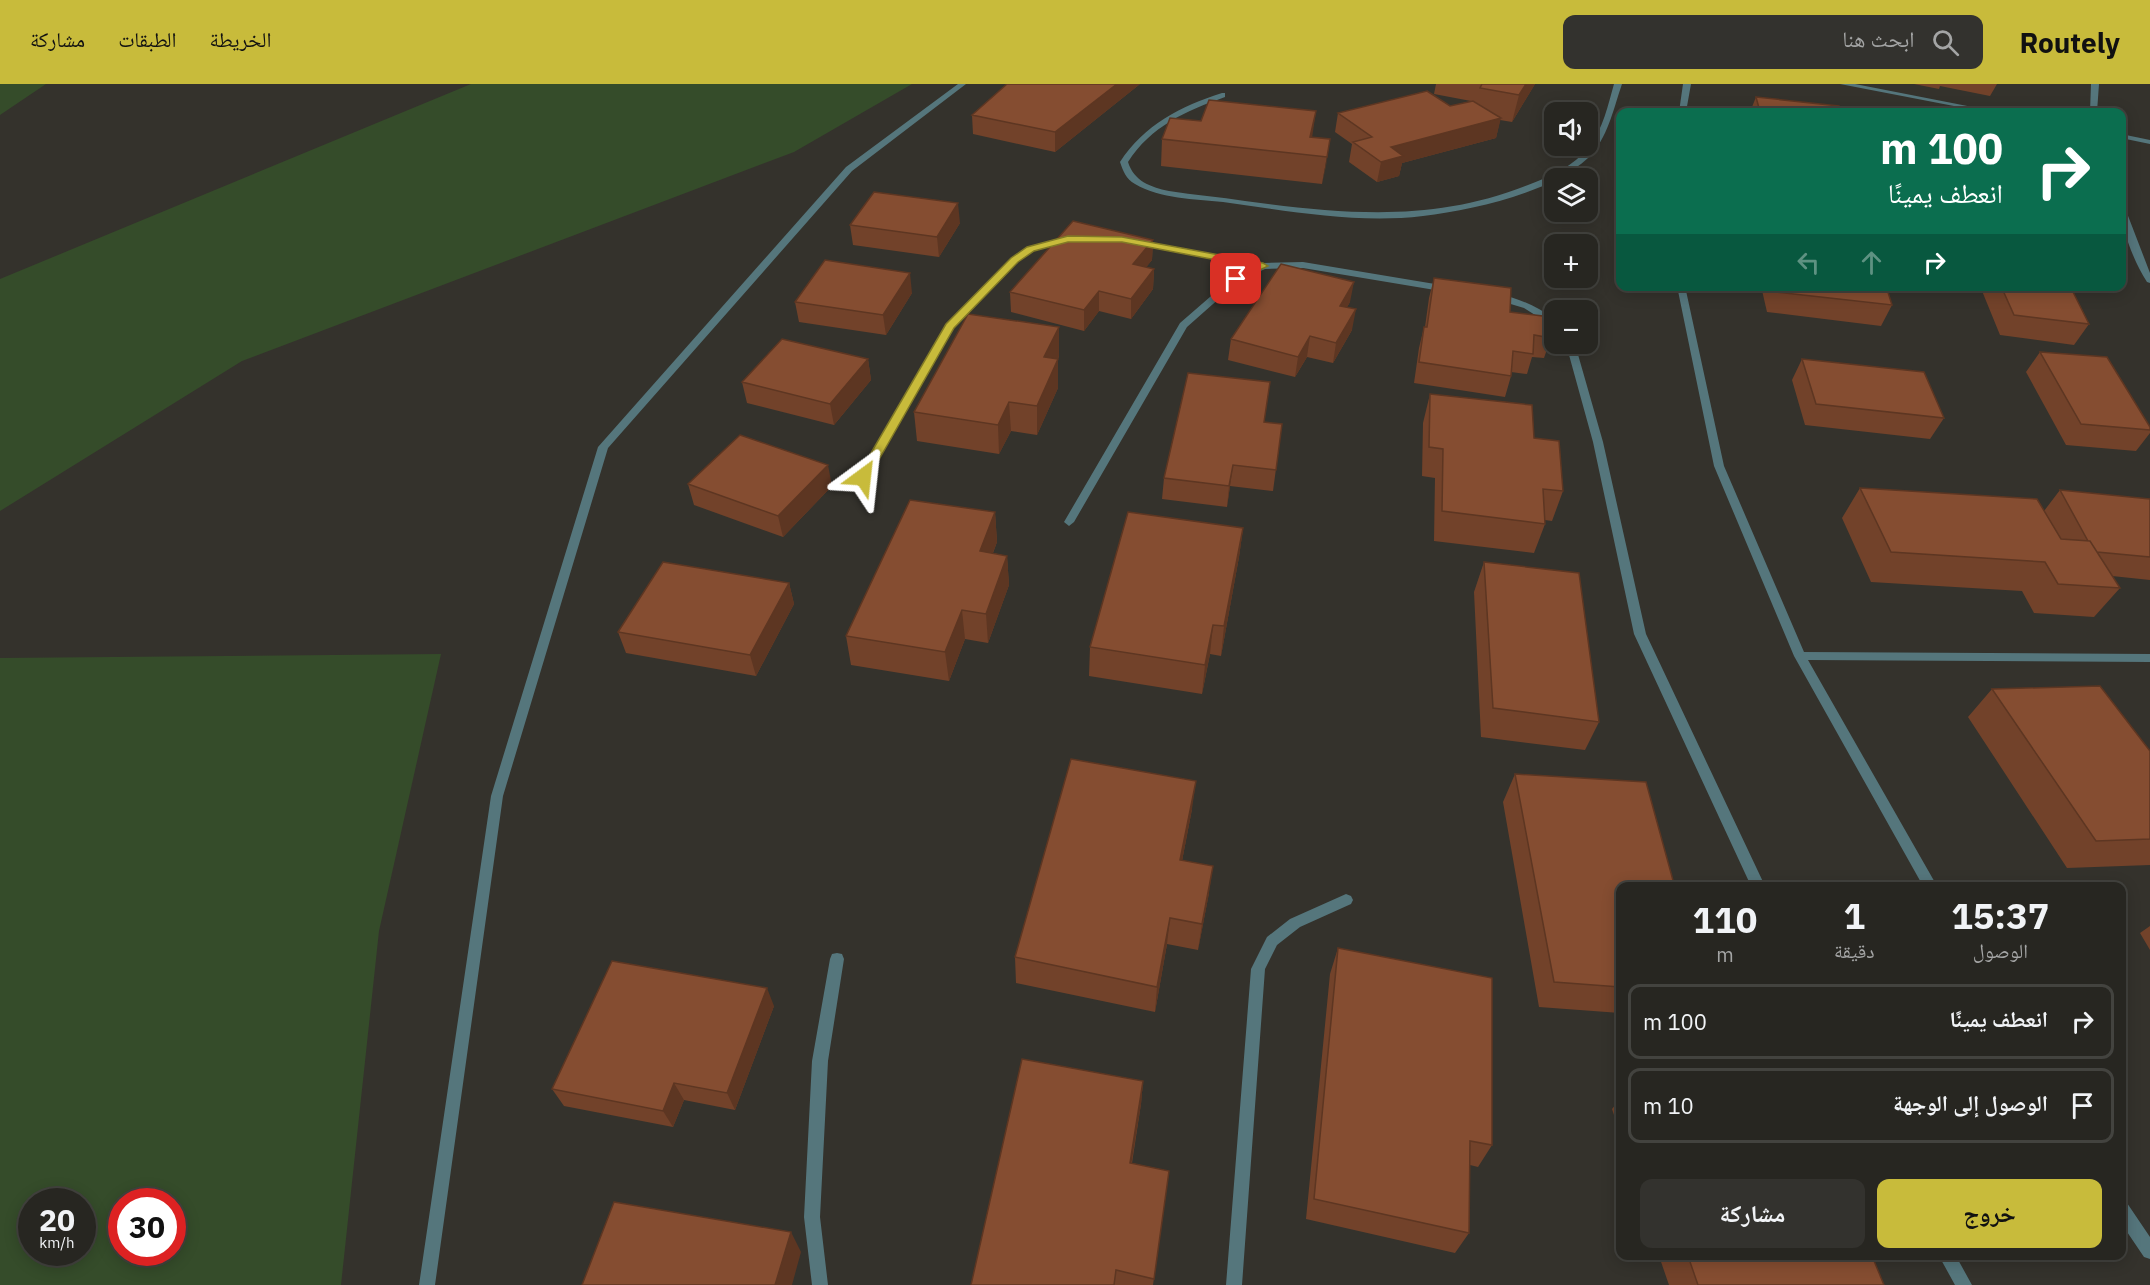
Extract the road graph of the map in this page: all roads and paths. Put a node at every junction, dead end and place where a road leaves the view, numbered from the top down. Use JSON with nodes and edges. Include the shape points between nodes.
{"nodes":[{"id":1,"x":962,"y":84,"type":"edge"},
{"id":2,"x":1618,"y":84,"type":"edge"},
{"id":3,"x":1687,"y":84,"type":"edge"},
{"id":4,"x":1844,"y":84,"type":"edge"},
{"id":5,"x":2095,"y":84,"type":"edge"},
{"id":6,"x":1222,"y":95,"type":"dead end"},
{"id":7,"x":1683,"y":108,"type":"edge"},
{"id":8,"x":1973,"y":108,"type":"edge"},
{"id":9,"x":2094,"y":108,"type":"edge"},
{"id":10,"x":2126,"y":137,"type":"edge"},
{"id":11,"x":2150,"y":142,"type":"edge"},
{"id":12,"x":2126,"y":221,"type":"edge"},
{"id":13,"x":1079,"y":239,"type":"edge"},
{"id":14,"x":1122,"y":239,"type":"edge"},
{"id":15,"x":1263,"y":266,"type":"junction"},
{"id":16,"x":2150,"y":280,"type":"edge"},
{"id":17,"x":1452,"y":290,"type":"edge"},
{"id":18,"x":1682,"y":291,"type":"edge"},
{"id":19,"x":1486,"y":295,"type":"edge"},
{"id":20,"x":1544,"y":317,"type":"edge"},
{"id":21,"x":1573,"y":354,"type":"edge"},
{"id":22,"x":863,"y":477,"type":"dead end"},
{"id":23,"x":1069,"y":522,"type":"dead end"},
{"id":24,"x":1800,"y":656,"type":"junction"},
{"id":25,"x":2150,"y":658,"type":"edge"},
{"id":26,"x":1756,"y":882,"type":"edge"},
{"id":27,"x":1928,"y":882,"type":"edge"},
{"id":28,"x":1346,"y":900,"type":"dead end"},
{"id":29,"x":837,"y":959,"type":"dead end"},
{"id":30,"x":2126,"y":1216,"type":"edge"},
{"id":31,"x":2150,"y":1251,"type":"edge"},
{"id":32,"x":1949,"y":1260,"type":"edge"},
{"id":33,"x":427,"y":1285,"type":"edge"},
{"id":34,"x":820,"y":1285,"type":"edge"},
{"id":35,"x":1234,"y":1285,"type":"edge"},
{"id":36,"x":1964,"y":1285,"type":"edge"}],
"edges":[{"from":1,"to":33,"type":"street","via":[[849,169],[603,447],[497,796]]},
{"from":2,"to":6,"type":"street","via":[[1599,142],[1582,159],[1545,180],[1496,200],[1448,211],[1396,216],[1343,216],[1184,195],[1153,189],[1127,174],[1124,162],[1149,131],[1176,112]]},
{"from":3,"to":7,"type":"street"},
{"from":4,"to":8,"type":"street"},
{"from":5,"to":9,"type":"street"},
{"from":10,"to":11,"type":"street"},
{"from":12,"to":16,"type":"street"},
{"from":13,"to":22,"type":"street","via":[[1030,249],[1014,260],[950,326]]},
{"from":14,"to":15,"type":"street"},
{"from":15,"to":17,"type":"street","via":[[1304,266]]},
{"from":15,"to":23,"type":"street","via":[[1236,279],[1183,325]]},
{"from":18,"to":24,"type":"street","via":[[1719,466]]},
{"from":19,"to":20,"type":"street","via":[[1509,299]]},
{"from":21,"to":26,"type":"street","via":[[1598,442],[1640,634]]},
{"from":24,"to":25,"type":"street"},
{"from":24,"to":27,"type":"street"},
{"from":28,"to":35,"type":"street","via":[[1295,923],[1272,941],[1258,969]]},
{"from":29,"to":34,"type":"street","via":[[820,1061],[812,1217]]},
{"from":30,"to":31,"type":"street"},
{"from":32,"to":36,"type":"street"}]}
